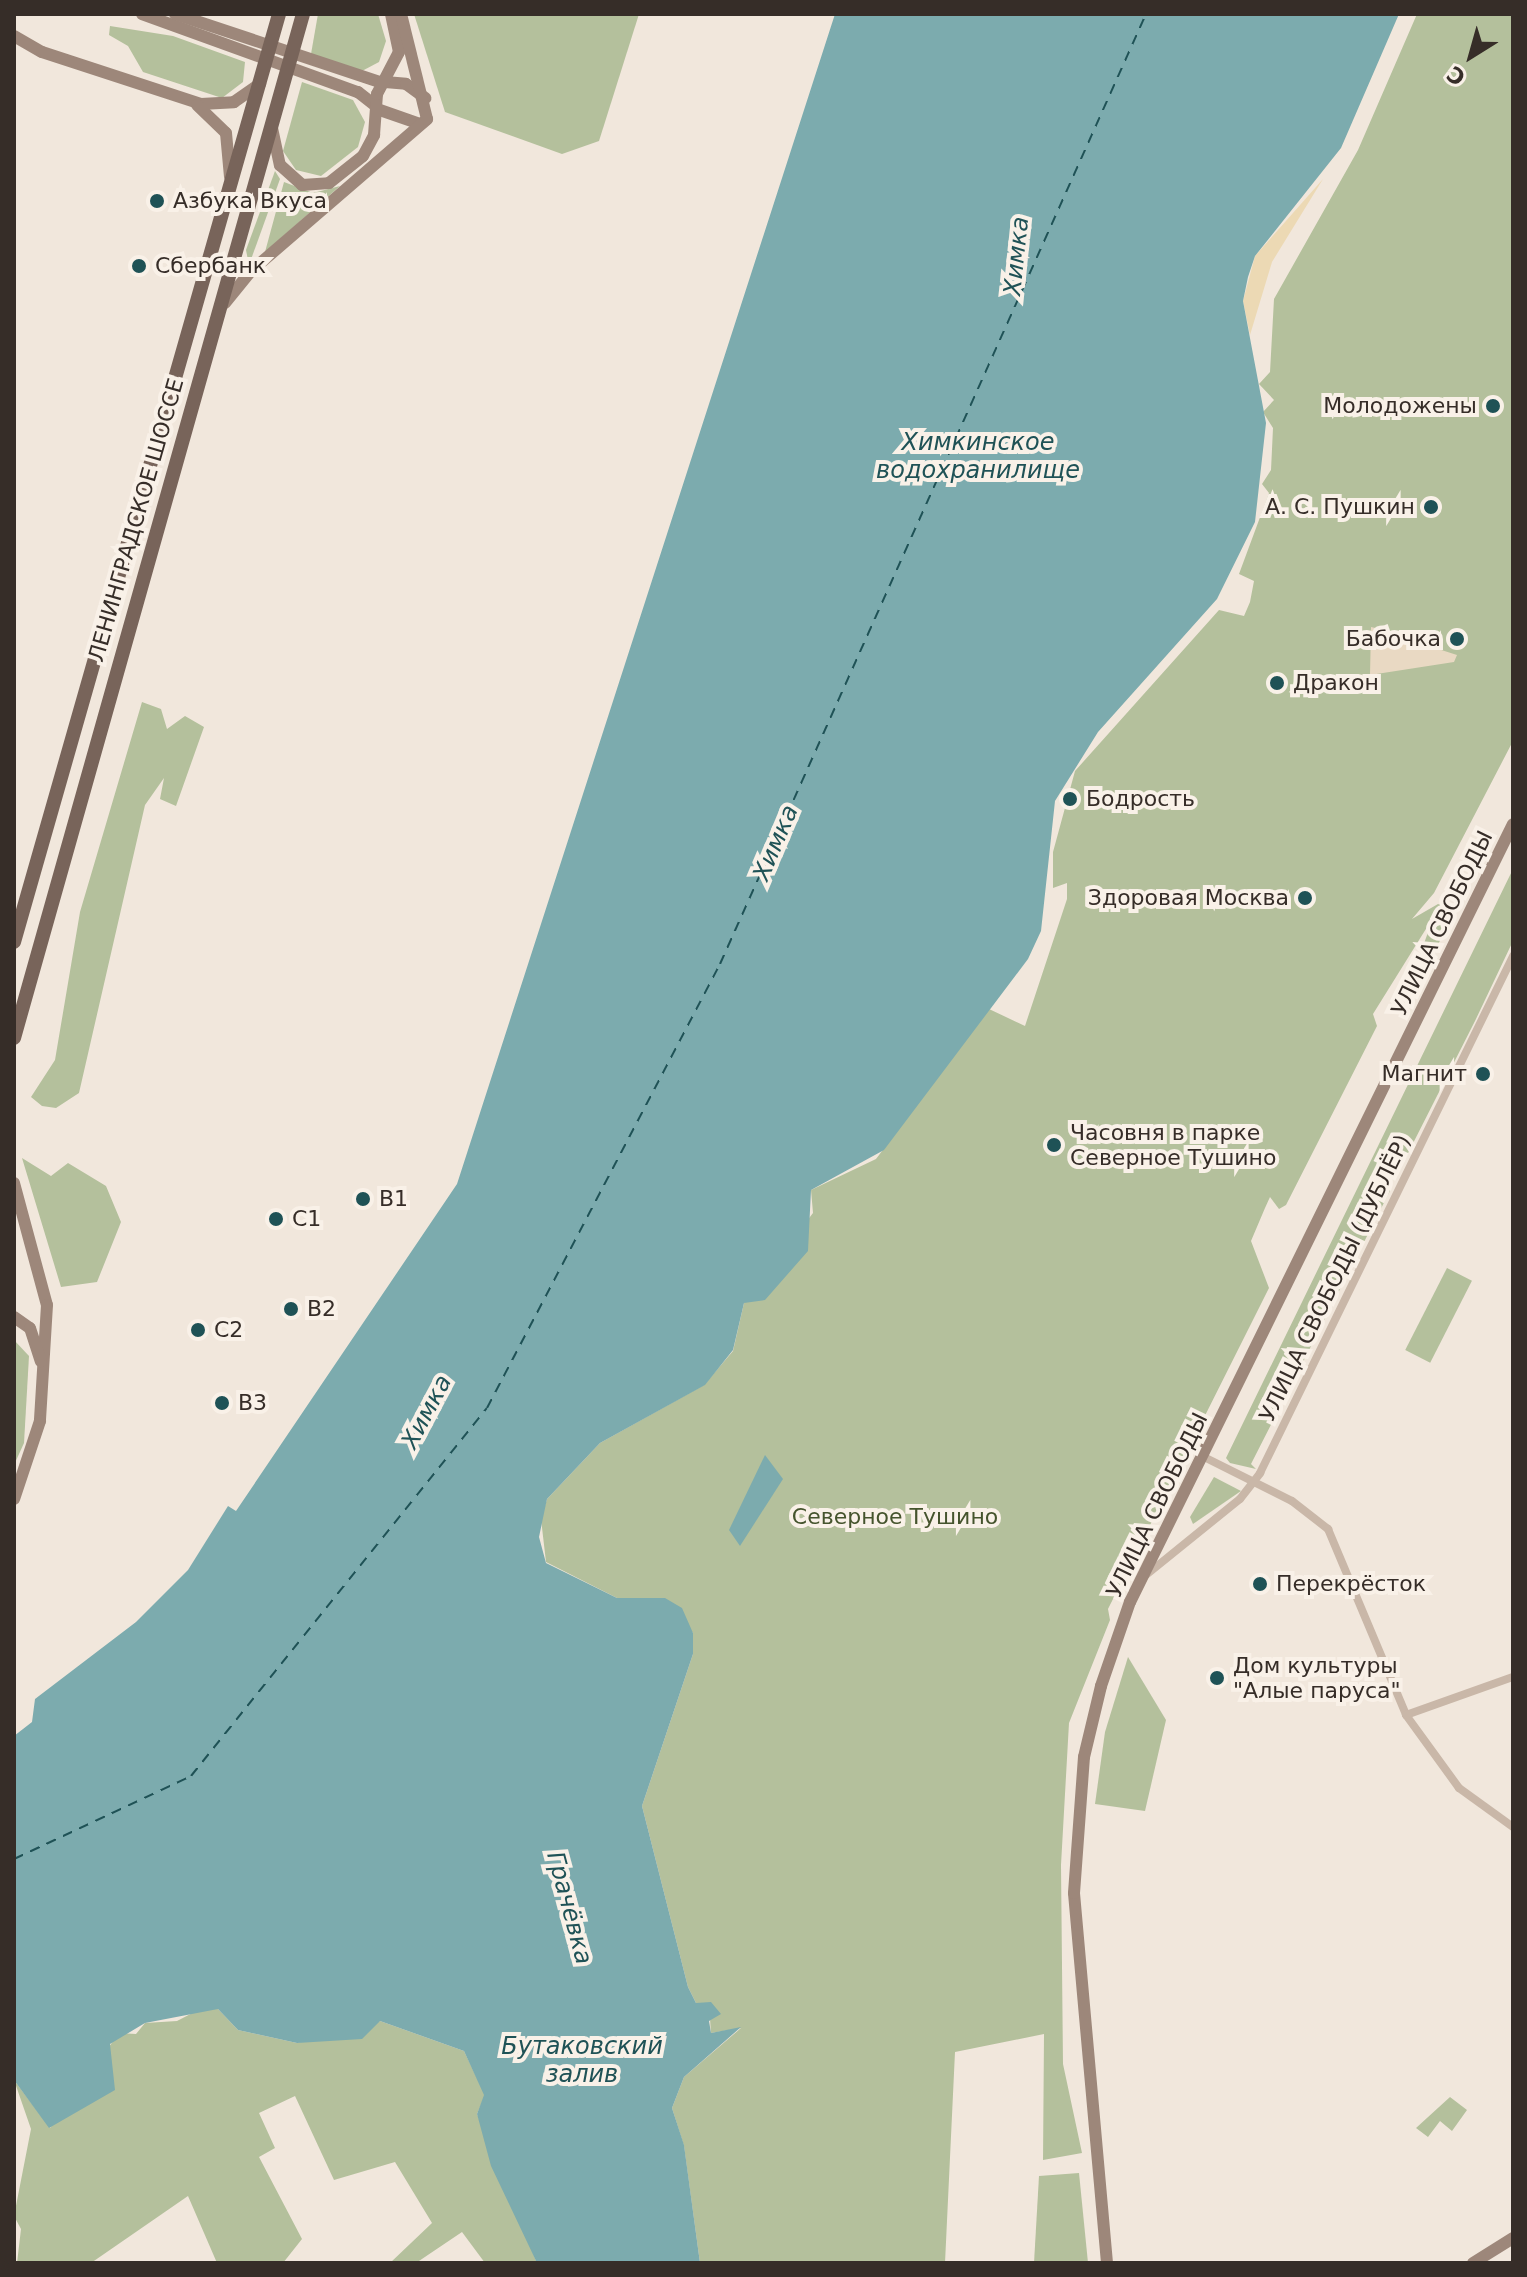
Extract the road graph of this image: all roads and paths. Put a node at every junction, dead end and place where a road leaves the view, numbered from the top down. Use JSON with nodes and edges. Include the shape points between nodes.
{"nodes":[{"id":1,"x":142,"y":14,"type":"edge"},
{"id":2,"x":175,"y":14,"type":"edge"},
{"id":3,"x":279,"y":14,"type":"edge"},
{"id":4,"x":303,"y":14,"type":"edge"},
{"id":5,"x":391,"y":14,"type":"edge"},
{"id":6,"x":401,"y":14,"type":"edge"},
{"id":7,"x":14,"y":36,"type":"edge"},
{"id":8,"x":14,"y":46,"type":"edge"},
{"id":9,"x":42,"y":52,"type":"junction"},
{"id":10,"x":260,"y":82,"type":"junction"},
{"id":11,"x":383,"y":83,"type":"junction"},
{"id":12,"x":425,"y":98,"type":"junction"},
{"id":13,"x":190,"y":102,"type":"junction"},
{"id":14,"x":377,"y":108,"type":"junction"},
{"id":15,"x":420,"y":124,"type":"junction"},
{"id":16,"x":272,"y":125,"type":"junction"},
{"id":17,"x":230,"y":189,"type":"junction"},
{"id":18,"x":219,"y":312,"type":"junction"},
{"id":19,"x":1513,"y":824,"type":"edge"},
{"id":20,"x":14,"y":942,"type":"edge"},
{"id":21,"x":1513,"y":956,"type":"edge"},
{"id":22,"x":14,"y":1038,"type":"edge"},
{"id":23,"x":14,"y":1183,"type":"edge"},
{"id":24,"x":14,"y":1317,"type":"edge"},
{"id":25,"x":43,"y":1372,"type":"junction"},
{"id":26,"x":1204,"y":1457,"type":"junction"},
{"id":27,"x":1254,"y":1481,"type":"junction"},
{"id":28,"x":14,"y":1499,"type":"edge"},
{"id":29,"x":1142,"y":1578,"type":"junction"},
{"id":30,"x":1513,"y":1677,"type":"edge"},
{"id":31,"x":1406,"y":1715,"type":"junction"},
{"id":32,"x":1513,"y":1827,"type":"edge"},
{"id":33,"x":1513,"y":2238,"type":"edge"},
{"id":34,"x":1107,"y":2263,"type":"edge"},
{"id":35,"x":1473,"y":2263,"type":"edge"}],
"edges":[{"from":1,"to":14,"type":"main road","via":[[358,92]]},
{"from":2,"to":11,"type":"main road"},
{"from":3,"to":10,"type":"main road","name":"ЛЕНИНГРАДСКОЕ ШОССЕ"},
{"from":4,"to":16,"type":"main road","name":"ЛЕНИНГРАДСКОЕ ШОССЕ"},
{"from":5,"to":11,"type":"main road","via":[[399,52]]},
{"from":6,"to":12,"type":"main road"},
{"from":7,"to":9,"type":"main road"},
{"from":8,"to":9,"type":"main road"},
{"from":9,"to":13,"type":"main road"},
{"from":10,"to":13,"type":"main road","via":[[234,102]]},
{"from":10,"to":17,"type":"main road","name":"ЛЕНИНГРАДСКОЕ ШОССЕ"},
{"from":11,"to":12,"type":"main road","via":[[406,84]]},
{"from":11,"to":14,"type":"main road"},
{"from":12,"to":15,"type":"main road","via":[[430,115]]},
{"from":13,"to":17,"type":"main road","via":[[226,133]]},
{"from":14,"to":15,"type":"main road"},
{"from":14,"to":16,"type":"main road","via":[[369,147],[320,186],[285,175]]},
{"from":15,"to":18,"type":"main road","via":[[250,272]]},
{"from":16,"to":18,"type":"main road","name":"ЛЕНИНГРАДСКОЕ ШОССЕ"},
{"from":17,"to":20,"type":"main road","name":"ЛЕНИНГРАДСКОЕ ШОССЕ"},
{"from":18,"to":22,"type":"main road","name":"ЛЕНИНГРАДСКОЕ ШОССЕ"},
{"from":19,"to":26,"type":"main road","name":"УЛИЦА СВОБОДЫ"},
{"from":21,"to":27,"type":"street","name":"УЛИЦА СВОБОДЫ (ДУБЛЁР)"},
{"from":23,"to":25,"type":"main road","via":[[47,1305]]},
{"from":24,"to":25,"type":"main road","via":[[30,1328]]},
{"from":25,"to":28,"type":"main road","via":[[36,1442]]},
{"from":26,"to":27,"type":"street"},
{"from":26,"to":29,"type":"main road","name":"УЛИЦА СВОБОДЫ"},
{"from":27,"to":29,"type":"street","name":"УЛИЦА СВОБОДЫ (ДУБЛЁР)"},
{"from":27,"to":31,"type":"street","via":[[1334,1536]]},
{"from":29,"to":34,"type":"main road","name":"УЛИЦА СВОБОДЫ","via":[[1090,1725],[1074,1893]]},
{"from":30,"to":31,"type":"street"},
{"from":31,"to":32,"type":"street","via":[[1459,1788]]},
{"from":33,"to":35,"type":"main road"}]}
